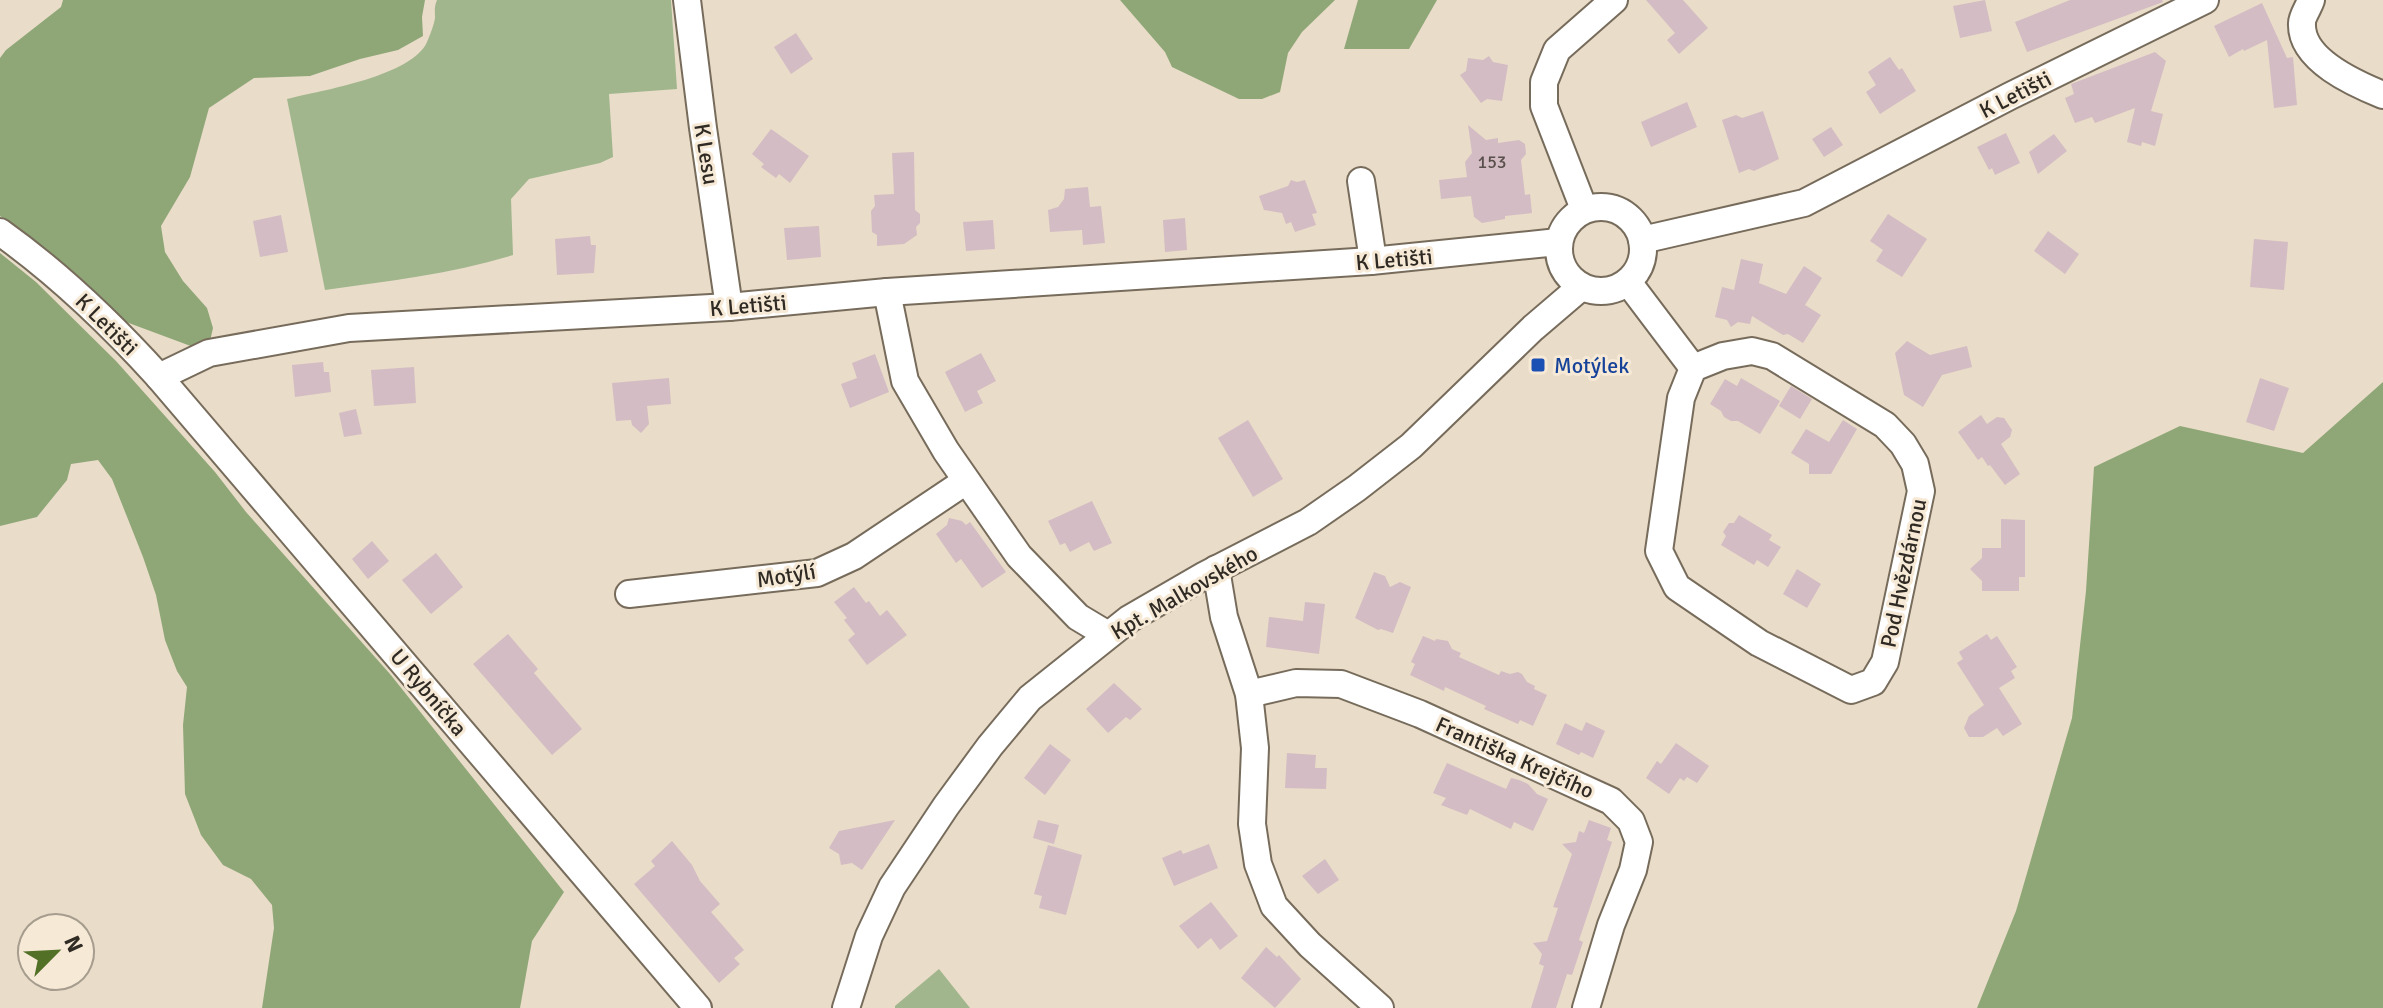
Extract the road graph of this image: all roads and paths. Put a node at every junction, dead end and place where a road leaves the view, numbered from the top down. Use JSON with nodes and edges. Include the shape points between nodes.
{"nodes":[{"id":1,"x":687,"y":0,"type":"edge"},
{"id":2,"x":1614,"y":0,"type":"edge"},
{"id":3,"x":2205,"y":0,"type":"edge"},
{"id":4,"x":2311,"y":0,"type":"edge"},
{"id":5,"x":2383,"y":95,"type":"edge"},
{"id":6,"x":1361,"y":181,"type":"dead end"},
{"id":7,"x":1584,"y":209,"type":"junction"},
{"id":8,"x":0,"y":232,"type":"edge"},
{"id":9,"x":1642,"y":240,"type":"junction"},
{"id":10,"x":1558,"y":242,"type":"junction"},
{"id":11,"x":1371,"y":261,"type":"junction"},
{"id":12,"x":1628,"y":282,"type":"junction"},
{"id":13,"x":1581,"y":287,"type":"junction"},
{"id":14,"x":887,"y":292,"type":"junction"},
{"id":15,"x":729,"y":307,"type":"junction"},
{"id":16,"x":1693,"y":368,"type":"junction"},
{"id":17,"x":159,"y":377,"type":"junction"},
{"id":18,"x":966,"y":481,"type":"junction"},
{"id":19,"x":1216,"y":569,"type":"junction"},
{"id":20,"x":629,"y":594,"type":"dead end"},
{"id":21,"x":1108,"y":635,"type":"junction"},
{"id":22,"x":1249,"y":694,"type":"junction"},
{"id":23,"x":698,"y":1008,"type":"edge"},
{"id":24,"x":846,"y":1008,"type":"edge"},
{"id":25,"x":1380,"y":1008,"type":"edge"},
{"id":26,"x":1586,"y":1008,"type":"edge"}],
"edges":[{"from":1,"to":15,"type":"street","name":"K Lesu"},
{"from":2,"to":7,"type":"street","via":[[1557,50],[1544,82],[1544,106]]},
{"from":3,"to":9,"type":"street","name":"K Letišti","via":[[1804,203]]},
{"from":4,"to":5,"type":"street","via":[[2302,23],[2307,44],[2348,80]]},
{"from":6,"to":11,"type":"street"},
{"from":7,"to":9,"type":"street","via":[[1609,207],[1630,219]]},
{"from":7,"to":10,"type":"street","via":[[1567,223]]},
{"from":8,"to":17,"type":"street","name":"K Letišti","via":[[79,295]]},
{"from":9,"to":12,"type":"street","via":[[1641,263]]},
{"from":10,"to":11,"type":"street","name":"K Letišti"},
{"from":10,"to":13,"type":"street","via":[[1562,268]]},
{"from":11,"to":14,"type":"street","name":"K Letišti"},
{"from":12,"to":13,"type":"street","via":[[1605,292]]},
{"from":12,"to":16,"type":"street"},
{"from":13,"to":19,"type":"street","name":"Kpt. Malkovského","via":[[1411,446],[1357,488],[1308,522]]},
{"from":14,"to":15,"type":"street","name":"K Letišti"},
{"from":14,"to":18,"type":"street","via":[[905,381]]},
{"from":15,"to":17,"type":"street","name":"K Letišti","via":[[349,328],[209,353]]},
{"from":16,"to":16,"type":"street","name":"Pod Hvězdárnou","via":[[1752,351],[1772,356],[1885,425],[1915,464],[1921,491],[1885,662],[1873,682],[1851,690],[1759,643],[1677,587],[1659,551],[1681,398]]},
{"from":17,"to":23,"type":"street","name":"U Rybníčka"},
{"from":18,"to":20,"type":"street","name":"Motýlí","via":[[854,556],[817,573]]},
{"from":18,"to":21,"type":"street","via":[[1019,556],[1078,617]]},
{"from":19,"to":21,"type":"street","name":"Kpt. Malkovského"},
{"from":19,"to":22,"type":"street","via":[[1224,617]]},
{"from":21,"to":24,"type":"street","name":"Kpt. Malkovského","via":[[1030,698],[946,806],[892,887],[869,936]]},
{"from":22,"to":25,"type":"street","via":[[1255,748],[1252,824],[1258,864],[1274,906]]},
{"from":22,"to":26,"type":"street","name":"Františka Krejčího","via":[[1296,683],[1341,684],[1611,801],[1631,821],[1639,842]]}]}
